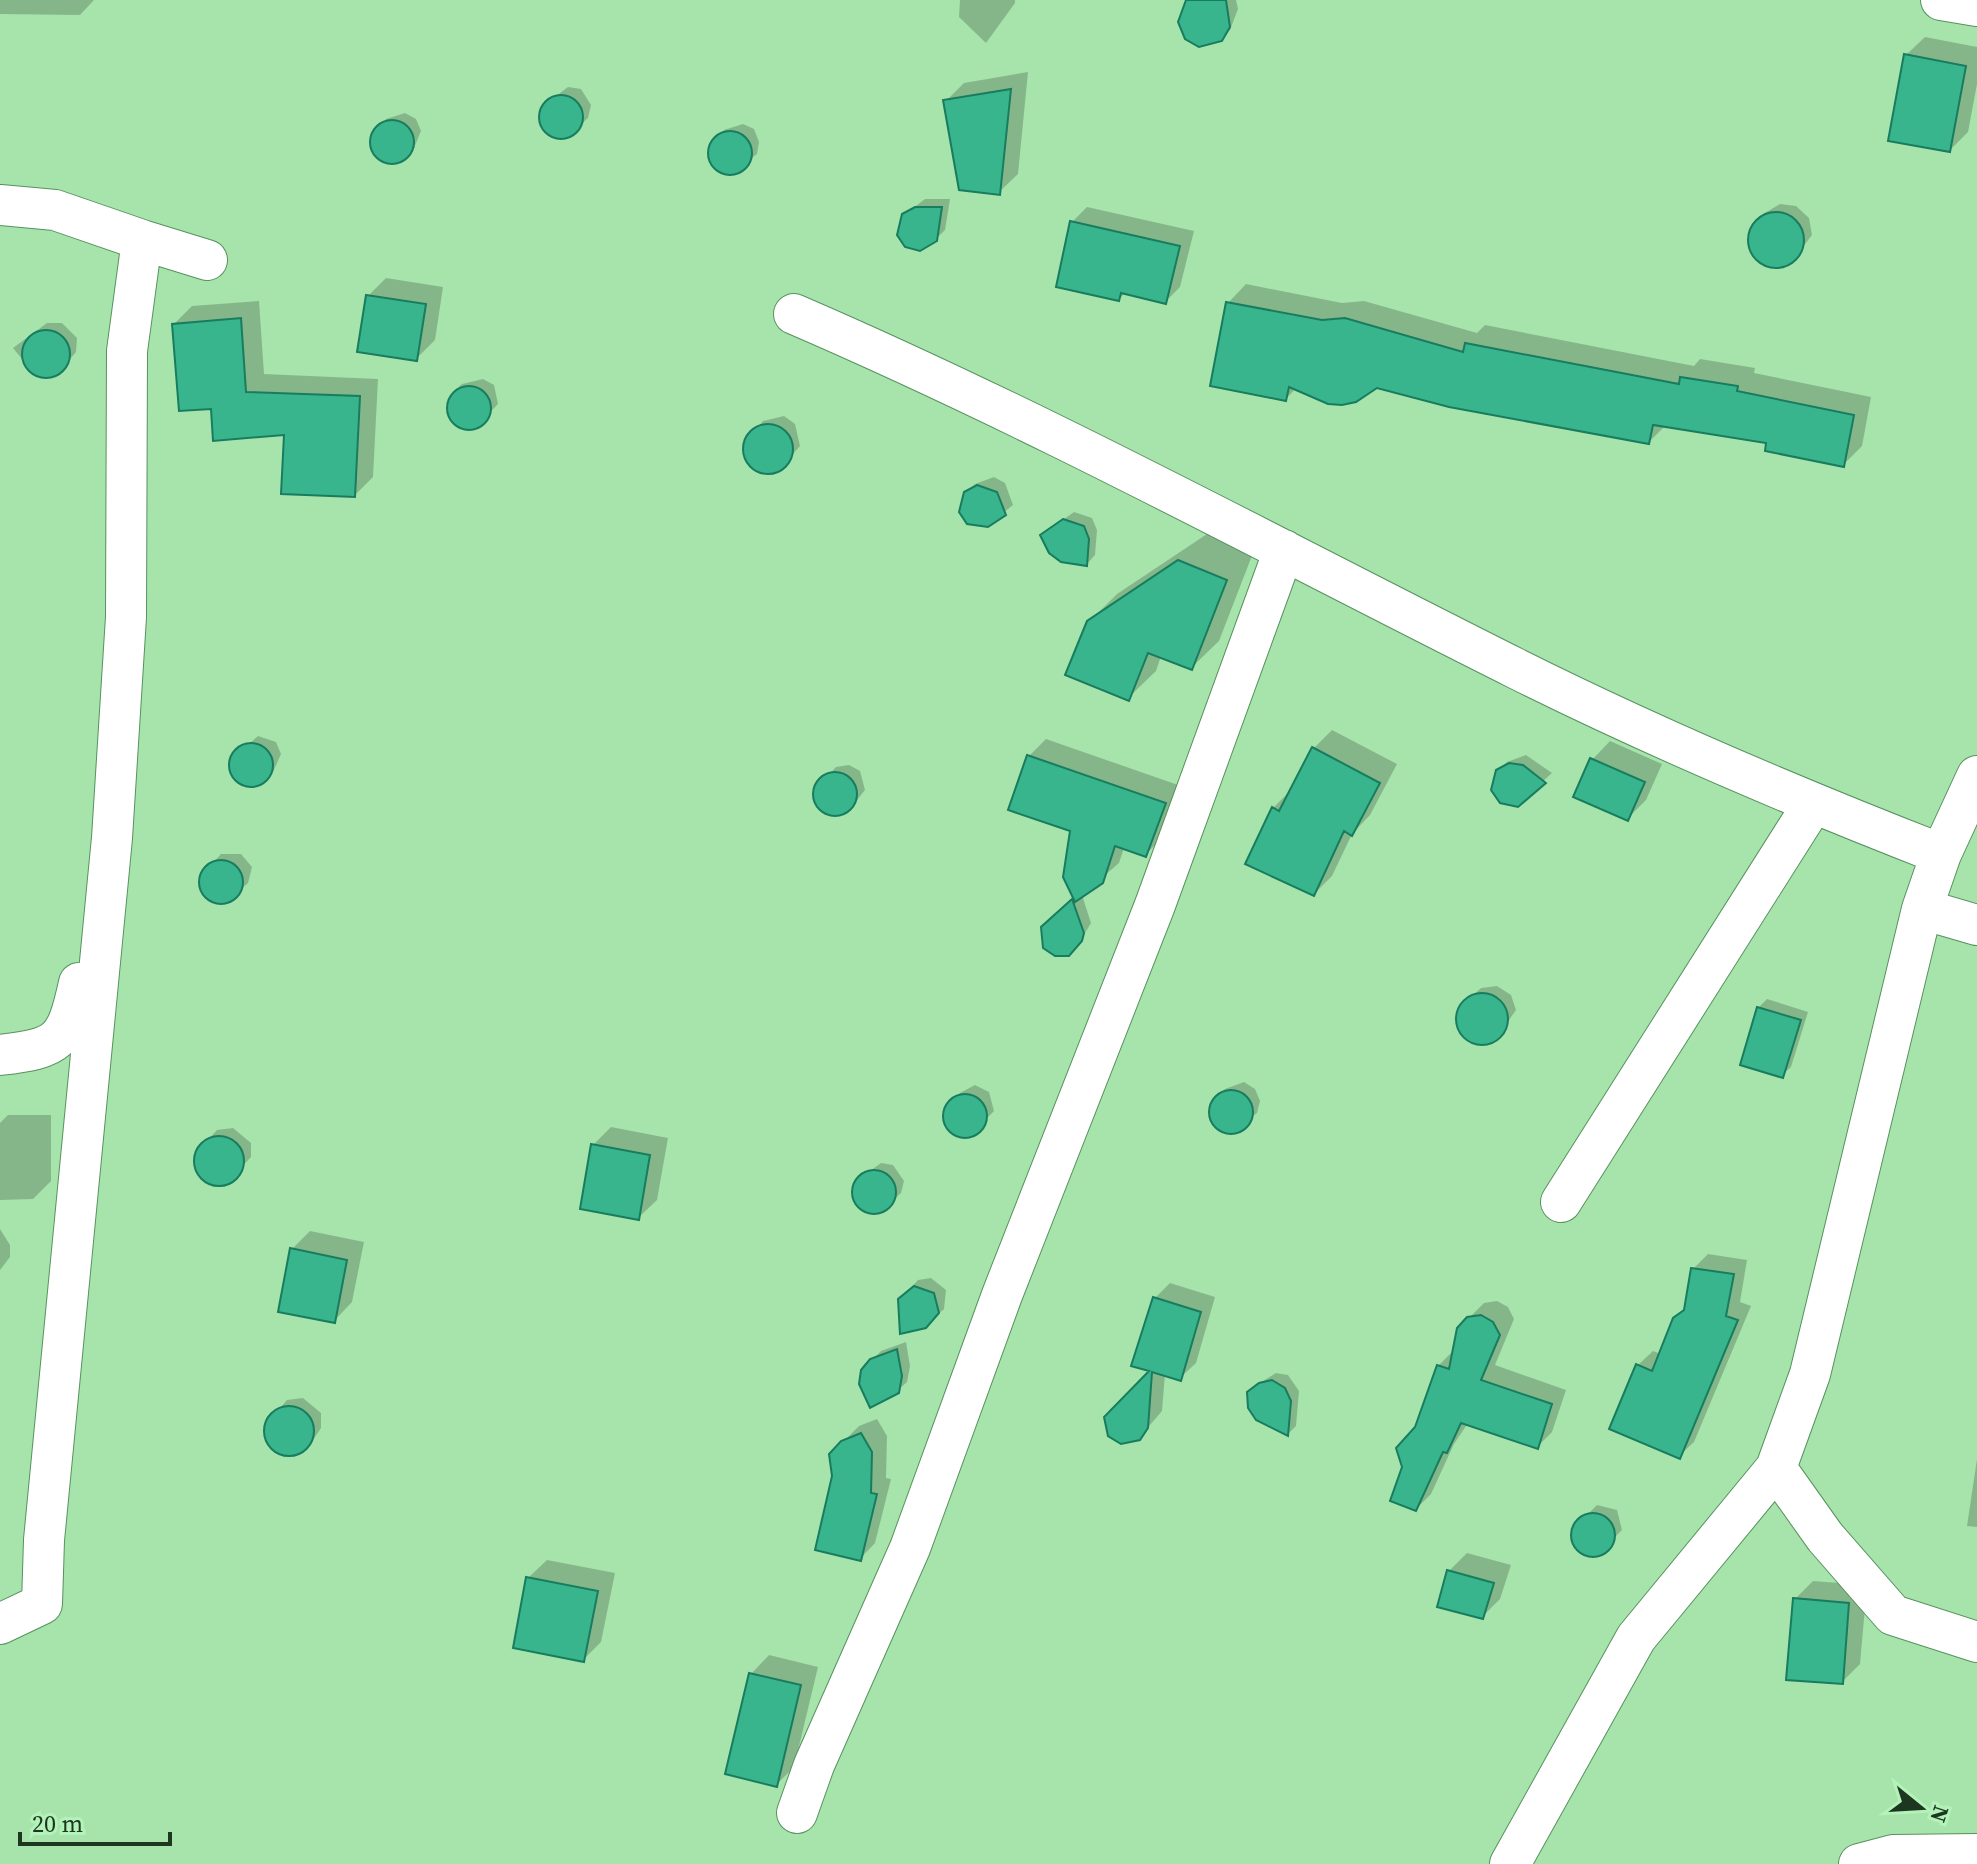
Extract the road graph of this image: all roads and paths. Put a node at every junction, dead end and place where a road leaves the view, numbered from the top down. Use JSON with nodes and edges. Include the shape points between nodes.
{"nodes":[{"id":1,"x":1941,"y":0,"type":"edge"},
{"id":2,"x":1977,"y":6,"type":"edge"},
{"id":3,"x":0,"y":205,"type":"edge"},
{"id":4,"x":142,"y":240,"type":"junction"},
{"id":5,"x":207,"y":260,"type":"dead end"},
{"id":6,"x":794,"y":314,"type":"dead end"},
{"id":7,"x":1284,"y":550,"type":"junction"},
{"id":8,"x":1977,"y":776,"type":"edge"},
{"id":9,"x":1813,"y":804,"type":"junction"},
{"id":10,"x":112,"y":838,"type":"junction"},
{"id":11,"x":1941,"y":854,"type":"junction"},
{"id":12,"x":1922,"y":909,"type":"junction"},
{"id":13,"x":1977,"y":925,"type":"edge"},
{"id":14,"x":0,"y":1055,"type":"edge"},
{"id":15,"x":1561,"y":1202,"type":"dead end"},
{"id":16,"x":1776,"y":1468,"type":"junction"},
{"id":17,"x":0,"y":1624,"type":"edge"},
{"id":18,"x":1977,"y":1642,"type":"edge"},
{"id":19,"x":797,"y":1813,"type":"dead end"},
{"id":20,"x":1977,"y":1854,"type":"edge"},
{"id":21,"x":1510,"y":1864,"type":"edge"},
{"id":22,"x":1859,"y":1864,"type":"edge"}],
"edges":[{"from":1,"to":2,"type":"street"},
{"from":3,"to":4,"type":"street","via":[[55,210]]},
{"from":4,"to":5,"type":"street"},
{"from":4,"to":10,"type":"street","via":[[127,351],[126,617]]},
{"from":6,"to":7,"type":"street","via":[[940,377]]},
{"from":7,"to":9,"type":"street","via":[[1518,669]]},
{"from":7,"to":19,"type":"street","via":[[910,1548]]},
{"from":8,"to":11,"type":"street"},
{"from":9,"to":11,"type":"street"},
{"from":9,"to":15,"type":"street"},
{"from":10,"to":14,"type":"street","via":[[67,1031],[41,1050]]},
{"from":10,"to":17,"type":"street","via":[[45,1524],[42,1604]]},
{"from":11,"to":12,"type":"street"},
{"from":12,"to":13,"type":"street"},
{"from":12,"to":16,"type":"street","via":[[1810,1374]]},
{"from":16,"to":18,"type":"street","via":[[1825,1537],[1893,1615]]},
{"from":16,"to":21,"type":"street","via":[[1636,1638]]},
{"from":20,"to":22,"type":"street","via":[[1893,1855]]}]}
